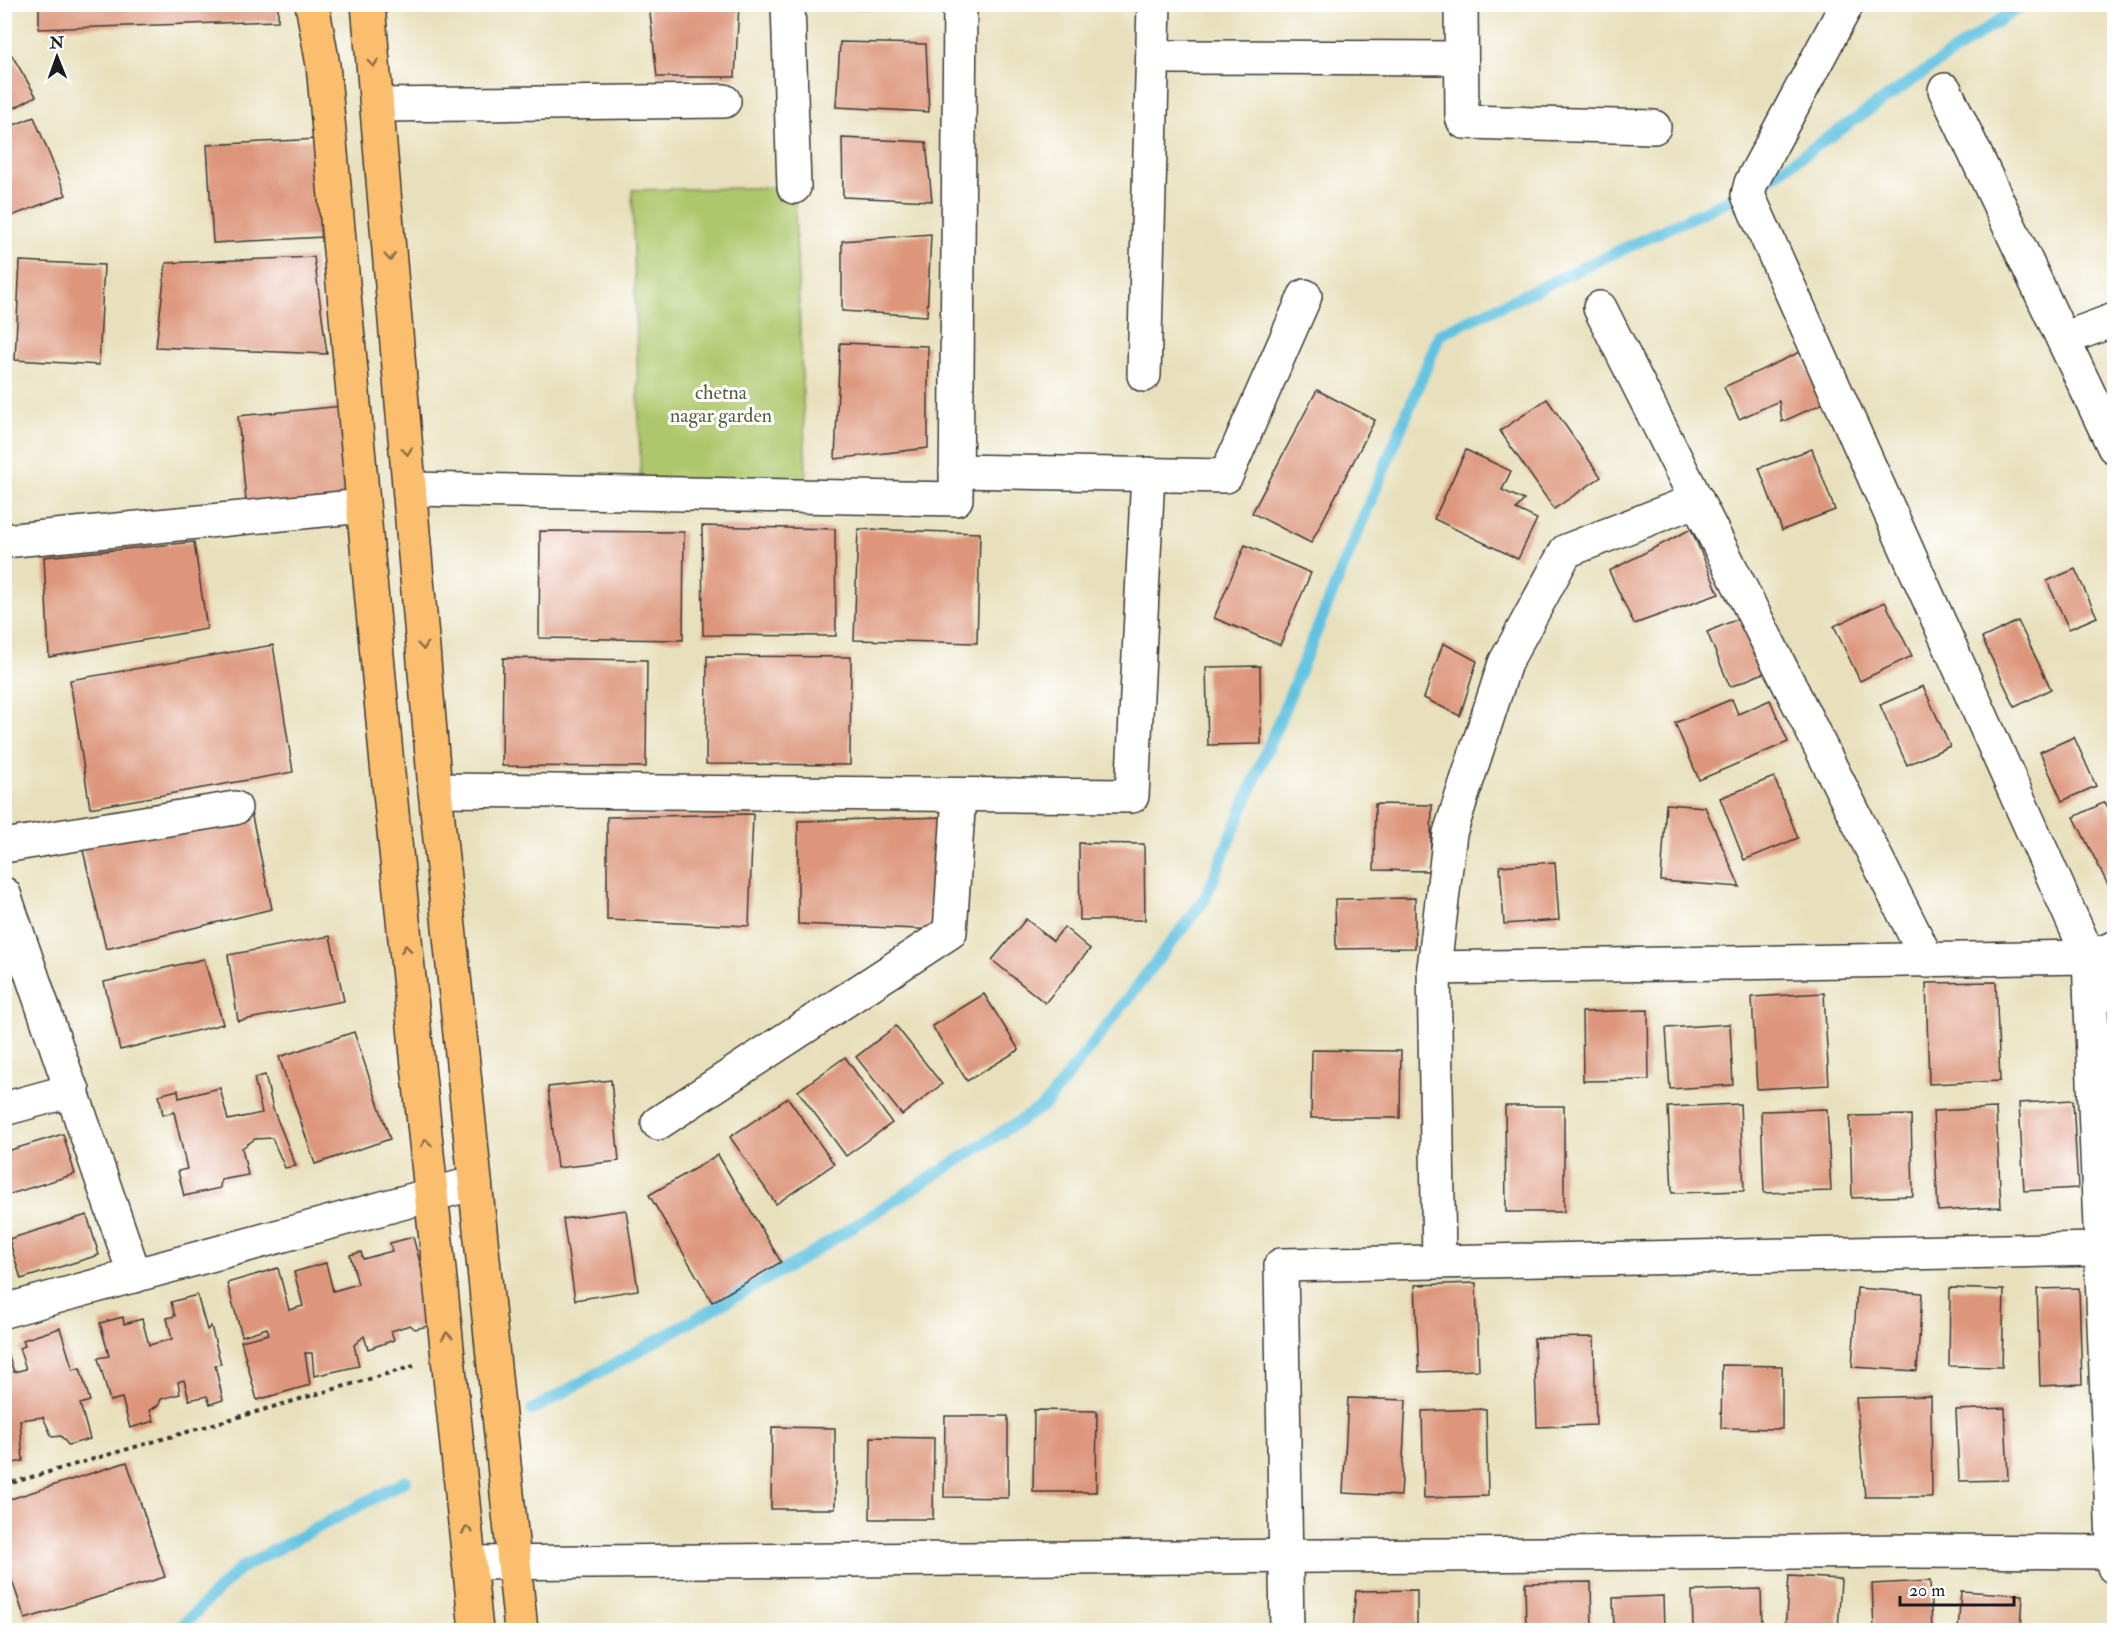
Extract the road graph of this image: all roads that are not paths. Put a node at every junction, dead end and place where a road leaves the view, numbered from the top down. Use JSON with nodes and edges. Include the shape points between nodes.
{"nodes":[{"id":1,"x":312,"y":4,"type":"edge"},
{"id":2,"x":368,"y":4,"type":"edge"},
{"id":3,"x":788,"y":4,"type":"edge"},
{"id":4,"x":960,"y":4,"type":"edge"},
{"id":5,"x":1154,"y":4,"type":"edge"},
{"id":6,"x":1461,"y":4,"type":"edge"},
{"id":7,"x":1847,"y":4,"type":"edge"},
{"id":8,"x":1172,"y":57,"type":"dead end"},
{"id":9,"x":1461,"y":58,"type":"junction"},
{"id":10,"x":1945,"y":90,"type":"dead end"},
{"id":11,"x":724,"y":101,"type":"dead end"},
{"id":12,"x":377,"y":105,"type":"junction"},
{"id":13,"x":1654,"y":127,"type":"dead end"},
{"id":14,"x":794,"y":187,"type":"dead end"},
{"id":15,"x":1305,"y":296,"type":"dead end"},
{"id":16,"x":1600,"y":308,"type":"dead end"},
{"id":17,"x":2115,"y":320,"type":"edge"},
{"id":18,"x":2064,"y":339,"type":"junction"},
{"id":19,"x":1144,"y":375,"type":"dead end"},
{"id":20,"x":2115,"y":447,"type":"edge"},
{"id":21,"x":956,"y":471,"type":"junction"},
{"id":22,"x":1148,"y":474,"type":"junction"},
{"id":23,"x":410,"y":489,"type":"junction"},
{"id":24,"x":1697,"y":500,"type":"junction"},
{"id":25,"x":363,"y":506,"type":"junction"},
{"id":26,"x":4,"y":541,"type":"edge"},
{"id":27,"x":435,"y":790,"type":"junction"},
{"id":28,"x":959,"y":795,"type":"junction"},
{"id":29,"x":235,"y":808,"type":"dead end"},
{"id":30,"x":4,"y":846,"type":"edge"},
{"id":31,"x":4,"y":894,"type":"edge"},
{"id":32,"x":2102,"y":953,"type":"edge"},
{"id":33,"x":1928,"y":961,"type":"junction"},
{"id":34,"x":1434,"y":968,"type":"junction"},
{"id":35,"x":2115,"y":996,"type":"edge"},
{"id":36,"x":73,"y":1090,"type":"junction"},
{"id":37,"x":4,"y":1109,"type":"edge"},
{"id":38,"x":658,"y":1123,"type":"dead end"},
{"id":39,"x":475,"y":1183,"type":"junction"},
{"id":40,"x":432,"y":1195,"type":"junction"},
{"id":41,"x":2100,"y":1249,"type":"junction"},
{"id":42,"x":1439,"y":1261,"type":"junction"},
{"id":43,"x":135,"y":1276,"type":"junction"},
{"id":44,"x":4,"y":1311,"type":"edge"},
{"id":45,"x":2114,"y":1552,"type":"edge"},
{"id":46,"x":1286,"y":1556,"type":"junction"},
{"id":47,"x":470,"y":1563,"type":"junction"},
{"id":48,"x":514,"y":1563,"type":"junction"},
{"id":49,"x":2115,"y":1567,"type":"edge"},
{"id":50,"x":476,"y":1630,"type":"edge"},
{"id":51,"x":521,"y":1630,"type":"edge"},
{"id":52,"x":1287,"y":1630,"type":"edge"}],
"edges":[{"from":1,"to":25,"type":"main road","via":[[323,65]]},
{"from":2,"to":12,"type":"main road","one_way":true},
{"from":3,"to":14,"type":"street"},
{"from":4,"to":21,"type":"street"},
{"from":5,"to":19,"type":"street"},
{"from":6,"to":9,"type":"street"},
{"from":7,"to":32,"type":"street","via":[[1752,196]]},
{"from":8,"to":9,"type":"street"},
{"from":9,"to":13,"type":"street","via":[[1462,117],[1467,123]]},
{"from":10,"to":18,"type":"street"},
{"from":11,"to":12,"type":"street"},
{"from":12,"to":23,"type":"main road","one_way":true},
{"from":15,"to":22,"type":"street","via":[[1226,476]]},
{"from":16,"to":24,"type":"street"},
{"from":17,"to":18,"type":"street"},
{"from":18,"to":20,"type":"street"},
{"from":21,"to":22,"type":"street"},
{"from":21,"to":23,"type":"street","via":[[956,499]]},
{"from":22,"to":28,"type":"street","via":[[1132,796]]},
{"from":23,"to":27,"type":"main road","one_way":true},
{"from":24,"to":33,"type":"street"},
{"from":24,"to":34,"type":"street","via":[[1566,551],[1505,663],[1450,832]]},
{"from":25,"to":26,"type":"street"},
{"from":40,"to":25,"type":"main road","one_way":true},
{"from":27,"to":28,"type":"street"},
{"from":27,"to":39,"type":"main road"},
{"from":28,"to":38,"type":"street","via":[[950,932]]},
{"from":29,"to":30,"type":"street"},
{"from":31,"to":36,"type":"street"},
{"from":32,"to":33,"type":"street"},
{"from":32,"to":35,"type":"street"},
{"from":32,"to":41,"type":"street"},
{"from":33,"to":34,"type":"street"},
{"from":34,"to":42,"type":"street"},
{"from":36,"to":37,"type":"street"},
{"from":36,"to":43,"type":"street"},
{"from":39,"to":40,"type":"street"},
{"from":39,"to":48,"type":"main road"},
{"from":40,"to":43,"type":"street"},
{"from":47,"to":40,"type":"main road","one_way":true},
{"from":41,"to":42,"type":"street"},
{"from":41,"to":45,"type":"street"},
{"from":42,"to":46,"type":"street","via":[[1281,1265]]},
{"from":43,"to":44,"type":"street"},
{"from":45,"to":46,"type":"street"},
{"from":45,"to":49,"type":"street"},
{"from":46,"to":48,"type":"street"},
{"from":46,"to":52,"type":"street"},
{"from":47,"to":48,"type":"street"},
{"from":47,"to":50,"type":"main road"},
{"from":48,"to":51,"type":"main road"}]}
